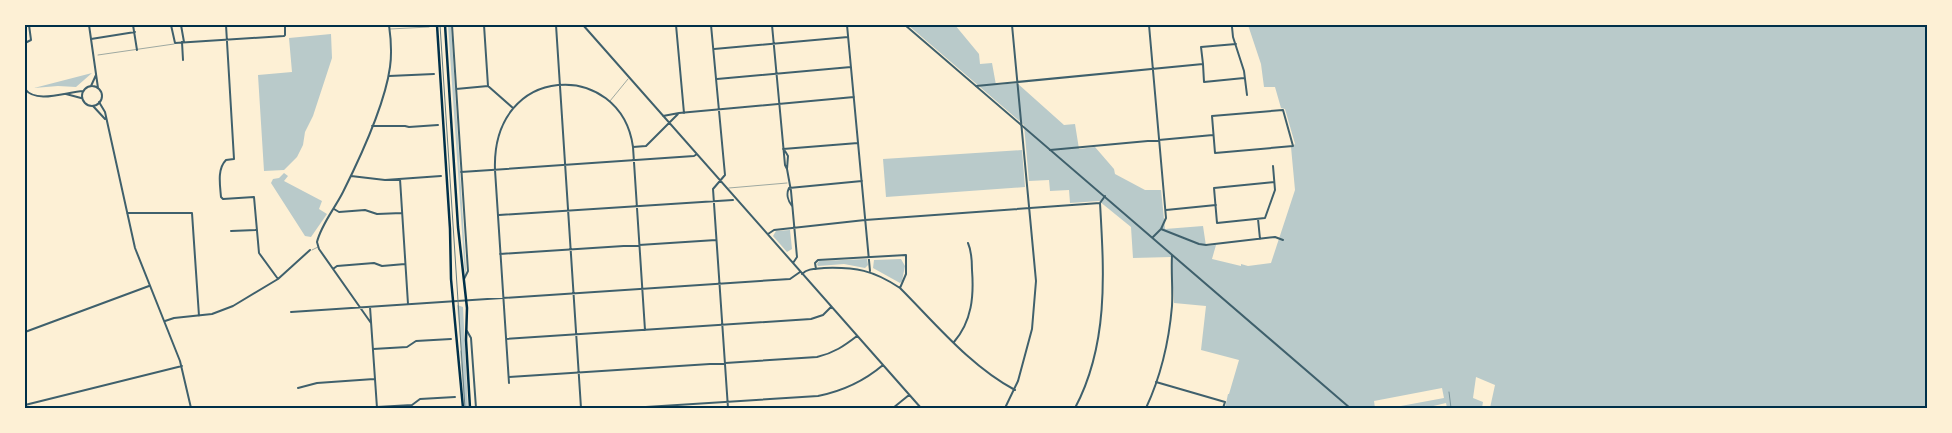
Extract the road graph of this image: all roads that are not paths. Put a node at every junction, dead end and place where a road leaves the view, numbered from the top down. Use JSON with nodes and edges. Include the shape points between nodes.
{"nodes":[{"id":1,"x":29,"y":25,"type":"edge"},
{"id":2,"x":89,"y":25,"type":"edge"},
{"id":3,"x":133,"y":25,"type":"edge"},
{"id":4,"x":172,"y":25,"type":"edge"},
{"id":5,"x":180,"y":25,"type":"edge"},
{"id":6,"x":226,"y":25,"type":"edge"},
{"id":7,"x":285,"y":25,"type":"edge"},
{"id":8,"x":390,"y":25,"type":"edge"},
{"id":9,"x":437,"y":25,"type":"edge"},
{"id":10,"x":445,"y":25,"type":"edge"},
{"id":11,"x":452,"y":25,"type":"edge"},
{"id":12,"x":461,"y":25,"type":"edge"},
{"id":13,"x":484,"y":25,"type":"edge"},
{"id":14,"x":556,"y":25,"type":"edge"},
{"id":15,"x":583,"y":25,"type":"edge"},
{"id":16,"x":676,"y":25,"type":"edge"},
{"id":17,"x":711,"y":25,"type":"edge"},
{"id":18,"x":772,"y":25,"type":"edge"},
{"id":19,"x":847,"y":25,"type":"edge"},
{"id":20,"x":905,"y":25,"type":"edge"},
{"id":21,"x":1012,"y":25,"type":"edge"},
{"id":22,"x":1149,"y":25,"type":"edge"},
{"id":23,"x":429,"y":27,"type":"dead end"},
{"id":24,"x":1232,"y":27,"type":"dead end"},
{"id":25,"x":390,"y":29,"type":"junction"},
{"id":26,"x":134,"y":32,"type":"junction"},
{"id":27,"x":848,"y":37,"type":"junction"},
{"id":28,"x":91,"y":39,"type":"junction"},
{"id":29,"x":227,"y":40,"type":"junction"},
{"id":30,"x":183,"y":42,"type":"junction"},
{"id":31,"x":25,"y":43,"type":"edge"},
{"id":32,"x":175,"y":43,"type":"junction"},
{"id":33,"x":774,"y":44,"type":"junction"},
{"id":34,"x":1236,"y":44,"type":"junction"},
{"id":35,"x":137,"y":50,"type":"junction"},
{"id":36,"x":713,"y":50,"type":"junction"},
{"id":37,"x":98,"y":55,"type":"dead end"},
{"id":38,"x":183,"y":60,"type":"dead end"},
{"id":39,"x":1203,"y":64,"type":"junction"},
{"id":40,"x":851,"y":66,"type":"junction"},
{"id":41,"x":1153,"y":69,"type":"junction"},
{"id":42,"x":776,"y":73,"type":"junction"},
{"id":43,"x":96,"y":74,"type":"junction"},
{"id":44,"x":434,"y":74,"type":"dead end"},
{"id":45,"x":389,"y":76,"type":"junction"},
{"id":46,"x":630,"y":78,"type":"junction"},
{"id":47,"x":1245,"y":78,"type":"junction"},
{"id":48,"x":716,"y":79,"type":"junction"},
{"id":49,"x":1018,"y":82,"type":"junction"},
{"id":50,"x":560,"y":85,"type":"junction"},
{"id":51,"x":91,"y":86,"type":"junction"},
{"id":52,"x":488,"y":86,"type":"junction"},
{"id":53,"x":976,"y":86,"type":"junction"},
{"id":54,"x":98,"y":88,"type":"junction"},
{"id":55,"x":456,"y":88,"type":"junction"},
{"id":56,"x":25,"y":89,"type":"edge"},
{"id":57,"x":83,"y":91,"type":"junction"},
{"id":58,"x":64,"y":93,"type":"junction"},
{"id":59,"x":1247,"y":95,"type":"dead end"},
{"id":60,"x":854,"y":97,"type":"junction"},
{"id":61,"x":82,"y":98,"type":"junction"},
{"id":62,"x":99,"y":102,"type":"junction"},
{"id":63,"x":609,"y":102,"type":"junction"},
{"id":64,"x":779,"y":104,"type":"junction"},
{"id":65,"x":93,"y":106,"type":"junction"},
{"id":66,"x":513,"y":108,"type":"junction"},
{"id":67,"x":718,"y":110,"type":"junction"},
{"id":68,"x":679,"y":113,"type":"junction"},
{"id":69,"x":684,"y":113,"type":"junction"},
{"id":70,"x":663,"y":116,"type":"junction"},
{"id":71,"x":107,"y":121,"type":"junction"},
{"id":72,"x":669,"y":123,"type":"junction"},
{"id":73,"x":438,"y":125,"type":"dead end"},
{"id":74,"x":1021,"y":125,"type":"junction"},
{"id":75,"x":372,"y":126,"type":"junction"},
{"id":76,"x":1213,"y":135,"type":"junction"},
{"id":77,"x":1159,"y":140,"type":"junction"},
{"id":78,"x":858,"y":142,"type":"junction"},
{"id":79,"x":633,"y":147,"type":"junction"},
{"id":80,"x":783,"y":149,"type":"junction"},
{"id":81,"x":1050,"y":150,"type":"junction"},
{"id":82,"x":697,"y":154,"type":"junction"},
{"id":83,"x":634,"y":160,"type":"junction"},
{"id":84,"x":565,"y":165,"type":"junction"},
{"id":85,"x":1273,"y":166,"type":"dead end"},
{"id":86,"x":495,"y":170,"type":"junction"},
{"id":87,"x":462,"y":172,"type":"junction"},
{"id":88,"x":351,"y":176,"type":"junction"},
{"id":89,"x":441,"y":176,"type":"dead end"},
{"id":90,"x":400,"y":179,"type":"junction"},
{"id":91,"x":720,"y":181,"type":"junction"},
{"id":92,"x":862,"y":182,"type":"junction"},
{"id":93,"x":1274,"y":182,"type":"junction"},
{"id":94,"x":788,"y":183,"type":"junction"},
{"id":95,"x":789,"y":188,"type":"junction"},
{"id":96,"x":727,"y":189,"type":"junction"},
{"id":97,"x":1105,"y":196,"type":"junction"},
{"id":98,"x":734,"y":199,"type":"junction"},
{"id":99,"x":714,"y":201,"type":"junction"},
{"id":100,"x":1100,"y":202,"type":"junction"},
{"id":101,"x":1216,"y":205,"type":"junction"},
{"id":102,"x":637,"y":206,"type":"junction"},
{"id":103,"x":1029,"y":208,"type":"junction"},
{"id":104,"x":334,"y":209,"type":"junction"},
{"id":105,"x":1166,"y":210,"type":"junction"},
{"id":106,"x":568,"y":211,"type":"junction"},
{"id":107,"x":402,"y":212,"type":"junction"},
{"id":108,"x":127,"y":213,"type":"junction"},
{"id":109,"x":498,"y":215,"type":"junction"},
{"id":110,"x":1258,"y":219,"type":"junction"},
{"id":111,"x":865,"y":220,"type":"junction"},
{"id":112,"x":794,"y":227,"type":"junction"},
{"id":113,"x":1161,"y":228,"type":"junction"},
{"id":114,"x":256,"y":230,"type":"junction"},
{"id":115,"x":231,"y":231,"type":"dead end"},
{"id":116,"x":767,"y":235,"type":"junction"},
{"id":117,"x":1153,"y":238,"type":"junction"},
{"id":118,"x":1260,"y":239,"type":"junction"},
{"id":119,"x":716,"y":240,"type":"junction"},
{"id":120,"x":1283,"y":240,"type":"dead end"},
{"id":121,"x":968,"y":243,"type":"dead end"},
{"id":122,"x":639,"y":245,"type":"junction"},
{"id":123,"x":318,"y":246,"type":"junction"},
{"id":124,"x":310,"y":250,"type":"joint"},
{"id":125,"x":570,"y":250,"type":"junction"},
{"id":126,"x":500,"y":254,"type":"junction"},
{"id":127,"x":1172,"y":255,"type":"junction"},
{"id":128,"x":869,"y":258,"type":"junction"},
{"id":129,"x":793,"y":263,"type":"junction"},
{"id":130,"x":406,"y":264,"type":"junction"},
{"id":131,"x":333,"y":268,"type":"junction"},
{"id":132,"x":816,"y":269,"type":"junction"},
{"id":133,"x":870,"y":271,"type":"junction"},
{"id":134,"x":801,"y":273,"type":"junction"},
{"id":135,"x":278,"y":279,"type":"junction"},
{"id":136,"x":463,"y":280,"type":"junction"},
{"id":137,"x":719,"y":283,"type":"junction"},
{"id":138,"x":150,"y":286,"type":"junction"},
{"id":139,"x":642,"y":288,"type":"junction"},
{"id":140,"x":900,"y":288,"type":"junction"},
{"id":141,"x":573,"y":292,"type":"junction"},
{"id":142,"x":503,"y":297,"type":"junction"},
{"id":143,"x":466,"y":300,"type":"junction"},
{"id":144,"x":453,"y":301,"type":"junction"},
{"id":145,"x":408,"y":304,"type":"junction"},
{"id":146,"x":370,"y":307,"type":"junction"},
{"id":147,"x":831,"y":307,"type":"junction"},
{"id":148,"x":362,"y":308,"type":"junction"},
{"id":149,"x":291,"y":312,"type":"dead end"},
{"id":150,"x":199,"y":316,"type":"junction"},
{"id":151,"x":165,"y":321,"type":"junction"},
{"id":152,"x":371,"y":323,"type":"junction"},
{"id":153,"x":722,"y":325,"type":"junction"},
{"id":154,"x":645,"y":330,"type":"junction"},
{"id":155,"x":467,"y":331,"type":"junction"},
{"id":156,"x":25,"y":332,"type":"edge"},
{"id":157,"x":576,"y":334,"type":"junction"},
{"id":158,"x":857,"y":336,"type":"junction"},
{"id":159,"x":451,"y":339,"type":"dead end"},
{"id":160,"x":506,"y":339,"type":"junction"},
{"id":161,"x":954,"y":342,"type":"junction"},
{"id":162,"x":372,"y":349,"type":"junction"},
{"id":163,"x":724,"y":363,"type":"junction"},
{"id":164,"x":882,"y":365,"type":"junction"},
{"id":165,"x":182,"y":366,"type":"junction"},
{"id":166,"x":578,"y":372,"type":"junction"},
{"id":167,"x":509,"y":377,"type":"junction"},
{"id":168,"x":374,"y":379,"type":"junction"},
{"id":169,"x":1156,"y":382,"type":"junction"},
{"id":170,"x":509,"y":383,"type":"dead end"},
{"id":171,"x":298,"y":388,"type":"dead end"},
{"id":172,"x":1015,"y":390,"type":"junction"},
{"id":173,"x":1449,"y":392,"type":"dead end"},
{"id":174,"x":909,"y":395,"type":"junction"},
{"id":175,"x":455,"y":397,"type":"dead end"},
{"id":176,"x":727,"y":402,"type":"junction"},
{"id":177,"x":25,"y":404,"type":"edge"},
{"id":178,"x":377,"y":407,"type":"edge"},
{"id":179,"x":191,"y":408,"type":"edge"},
{"id":180,"x":463,"y":408,"type":"edge"},
{"id":181,"x":470,"y":408,"type":"edge"},
{"id":182,"x":476,"y":408,"type":"edge"},
{"id":183,"x":581,"y":408,"type":"edge"},
{"id":184,"x":630,"y":408,"type":"edge"},
{"id":185,"x":728,"y":408,"type":"edge"},
{"id":186,"x":893,"y":408,"type":"edge"},
{"id":187,"x":921,"y":408,"type":"edge"},
{"id":188,"x":1005,"y":408,"type":"edge"},
{"id":189,"x":1075,"y":408,"type":"edge"},
{"id":190,"x":1146,"y":408,"type":"edge"},
{"id":191,"x":1223,"y":408,"type":"edge"},
{"id":192,"x":1350,"y":408,"type":"edge"},
{"id":193,"x":1451,"y":408,"type":"edge"}],
"edges":[{"from":1,"to":31,"type":"street","via":[[31,40]]},
{"from":2,"to":28,"type":"street"},
{"from":3,"to":26,"type":"street"},
{"from":4,"to":32,"type":"street"},
{"from":5,"to":30,"type":"street"},
{"from":6,"to":29,"type":"street"},
{"from":7,"to":29,"type":"street","via":[[285,35]]},
{"from":8,"to":25,"type":"street"},
{"from":9,"to":144,"type":"main road"},
{"from":10,"to":136,"type":"main road"},
{"from":11,"to":12,"type":"street"},
{"from":11,"to":55,"type":"street"},
{"from":13,"to":52,"type":"street"},
{"from":14,"to":50,"type":"street"},
{"from":15,"to":46,"type":"street"},
{"from":16,"to":69,"type":"street"},
{"from":17,"to":36,"type":"street"},
{"from":18,"to":33,"type":"street"},
{"from":19,"to":27,"type":"street"},
{"from":20,"to":53,"type":"street"},
{"from":21,"to":49,"type":"street"},
{"from":22,"to":41,"type":"street"},
{"from":23,"to":25,"type":"lane"},
{"from":24,"to":34,"type":"street"},
{"from":25,"to":45,"type":"street"},
{"from":26,"to":28,"type":"street"},
{"from":26,"to":35,"type":"street"},
{"from":27,"to":33,"type":"street"},
{"from":27,"to":40,"type":"street"},
{"from":28,"to":43,"type":"street"},
{"from":29,"to":30,"type":"street"},
{"from":29,"to":114,"type":"street","via":[[234,159],[223,163],[221,197],[254,197]]},
{"from":30,"to":32,"type":"street"},
{"from":30,"to":38,"type":"street"},
{"from":32,"to":35,"type":"lane"},
{"from":33,"to":36,"type":"street"},
{"from":33,"to":42,"type":"street"},
{"from":34,"to":39,"type":"street","via":[[1201,47]]},
{"from":34,"to":47,"type":"street"},
{"from":35,"to":37,"type":"lane"},
{"from":36,"to":48,"type":"street"},
{"from":39,"to":41,"type":"street"},
{"from":39,"to":47,"type":"street","via":[[1204,82]]},
{"from":40,"to":42,"type":"street"},
{"from":40,"to":60,"type":"street"},
{"from":41,"to":49,"type":"street"},
{"from":41,"to":77,"type":"street"},
{"from":42,"to":48,"type":"street"},
{"from":42,"to":64,"type":"street"},
{"from":43,"to":51,"type":"street"},
{"from":43,"to":54,"type":"street"},
{"from":44,"to":45,"type":"street"},
{"from":45,"to":75,"type":"street"},
{"from":46,"to":63,"type":"lane"},
{"from":46,"to":70,"type":"street"},
{"from":47,"to":59,"type":"street"},
{"from":48,"to":67,"type":"street"},
{"from":49,"to":53,"type":"street"},
{"from":49,"to":74,"type":"street"},
{"from":50,"to":63,"type":"street","via":[[587,89]]},
{"from":50,"to":66,"type":"street","via":[[535,91]]},
{"from":50,"to":84,"type":"street"},
{"from":51,"to":54,"type":"street"},
{"from":51,"to":57,"type":"street"},
{"from":52,"to":55,"type":"street"},
{"from":52,"to":66,"type":"street"},
{"from":53,"to":74,"type":"street"},
{"from":54,"to":62,"type":"street","via":[[102,96]]},
{"from":55,"to":87,"type":"street"},
{"from":56,"to":58,"type":"street","via":[[38,97]]},
{"from":57,"to":58,"type":"street"},
{"from":57,"to":61,"type":"street"},
{"from":58,"to":61,"type":"street"},
{"from":60,"to":64,"type":"street"},
{"from":60,"to":78,"type":"street"},
{"from":61,"to":65,"type":"street","via":[[87,105]]},
{"from":62,"to":65,"type":"street"},
{"from":62,"to":71,"type":"street"},
{"from":63,"to":79,"type":"street","via":[[624,120]]},
{"from":64,"to":67,"type":"street"},
{"from":64,"to":80,"type":"street"},
{"from":65,"to":71,"type":"street"},
{"from":66,"to":86,"type":"street","via":[[500,129],[495,148]]},
{"from":67,"to":69,"type":"street"},
{"from":67,"to":91,"type":"street","via":[[725,175]]},
{"from":68,"to":69,"type":"street"},
{"from":68,"to":70,"type":"street"},
{"from":68,"to":72,"type":"street"},
{"from":70,"to":72,"type":"street"},
{"from":71,"to":108,"type":"street"},
{"from":72,"to":79,"type":"street","via":[[646,146]]},
{"from":72,"to":82,"type":"street"},
{"from":73,"to":75,"type":"street","via":[[409,128]]},
{"from":74,"to":81,"type":"street"},
{"from":74,"to":103,"type":"street"},
{"from":75,"to":88,"type":"street"},
{"from":76,"to":76,"type":"street","via":[[1212,116],[1283,110],[1293,146],[1215,153]]},
{"from":76,"to":77,"type":"street"},
{"from":77,"to":81,"type":"street"},
{"from":77,"to":105,"type":"street"},
{"from":78,"to":80,"type":"street"},
{"from":78,"to":92,"type":"street"},
{"from":79,"to":83,"type":"street"},
{"from":80,"to":94,"type":"street","via":[[788,156]]},
{"from":81,"to":97,"type":"street"},
{"from":82,"to":83,"type":"street"},
{"from":82,"to":91,"type":"street"},
{"from":83,"to":84,"type":"street"},
{"from":83,"to":102,"type":"street"},
{"from":84,"to":86,"type":"street"},
{"from":84,"to":106,"type":"street"},
{"from":85,"to":93,"type":"street"},
{"from":86,"to":87,"type":"street"},
{"from":86,"to":109,"type":"street"},
{"from":87,"to":136,"type":"street","via":[[468,270]]},
{"from":88,"to":90,"type":"street","via":[[371,180]]},
{"from":88,"to":104,"type":"street"},
{"from":89,"to":90,"type":"street"},
{"from":90,"to":107,"type":"street"},
{"from":91,"to":96,"type":"street"},
{"from":91,"to":99,"type":"street","via":[[713,189]]},
{"from":92,"to":95,"type":"street"},
{"from":92,"to":111,"type":"street"},
{"from":93,"to":101,"type":"street","via":[[1214,188]]},
{"from":93,"to":110,"type":"street","via":[[1275,190],[1265,218]]},
{"from":94,"to":95,"type":"street"},
{"from":94,"to":96,"type":"lane"},
{"from":95,"to":112,"type":"street","via":[[788,200],[792,206]]},
{"from":96,"to":98,"type":"street"},
{"from":97,"to":100,"type":"street"},
{"from":97,"to":117,"type":"street"},
{"from":98,"to":99,"type":"street"},
{"from":98,"to":116,"type":"street"},
{"from":99,"to":102,"type":"street"},
{"from":99,"to":119,"type":"street"},
{"from":100,"to":103,"type":"street"},
{"from":100,"to":189,"type":"street","via":[[1104,282],[1100,326],[1094,362]]},
{"from":101,"to":105,"type":"street"},
{"from":101,"to":110,"type":"street","via":[[1217,223]]},
{"from":102,"to":106,"type":"street"},
{"from":102,"to":122,"type":"street"},
{"from":103,"to":111,"type":"street"},
{"from":103,"to":172,"type":"street","via":[[1036,281],[1035,306]]},
{"from":104,"to":107,"type":"street","via":[[339,212],[365,210],[377,214]]},
{"from":104,"to":123,"type":"street","via":[[318,237]]},
{"from":105,"to":113,"type":"street"},
{"from":106,"to":109,"type":"street"},
{"from":106,"to":125,"type":"street"},
{"from":107,"to":130,"type":"street"},
{"from":108,"to":138,"type":"street","via":[[135,248]]},
{"from":108,"to":150,"type":"street","via":[[192,213]]},
{"from":109,"to":126,"type":"street"},
{"from":110,"to":118,"type":"street"},
{"from":111,"to":112,"type":"street"},
{"from":111,"to":128,"type":"street"},
{"from":112,"to":116,"type":"street","via":[[774,230]]},
{"from":112,"to":129,"type":"street","via":[[797,257]]},
{"from":113,"to":117,"type":"street"},
{"from":113,"to":118,"type":"street","via":[[1206,245]]},
{"from":114,"to":115,"type":"street"},
{"from":114,"to":135,"type":"street","via":[[258,253]]},
{"from":116,"to":129,"type":"street"},
{"from":117,"to":127,"type":"street"},
{"from":118,"to":120,"type":"street","via":[[1275,237]]},
{"from":119,"to":122,"type":"street"},
{"from":119,"to":137,"type":"street"},
{"from":121,"to":161,"type":"street","via":[[974,288],[972,303],[968,320]]},
{"from":122,"to":125,"type":"street"},
{"from":122,"to":139,"type":"street"},
{"from":123,"to":124,"type":"lane"},
{"from":123,"to":131,"type":"street"},
{"from":124,"to":135,"type":"street"},
{"from":125,"to":126,"type":"street"},
{"from":125,"to":141,"type":"street"},
{"from":126,"to":142,"type":"street"},
{"from":127,"to":169,"type":"street","via":[[1172,304],[1164,358]]},
{"from":127,"to":192,"type":"street"},
{"from":128,"to":132,"type":"street","via":[[818,260]]},
{"from":128,"to":133,"type":"street"},
{"from":128,"to":140,"type":"street","via":[[906,255],[906,274]]},
{"from":129,"to":134,"type":"street"},
{"from":130,"to":131,"type":"street"},
{"from":130,"to":145,"type":"street"},
{"from":131,"to":148,"type":"street"},
{"from":132,"to":133,"type":"street","via":[[847,267]]},
{"from":132,"to":134,"type":"street"},
{"from":133,"to":140,"type":"street"},
{"from":134,"to":137,"type":"street","via":[[792,278]]},
{"from":134,"to":147,"type":"street"},
{"from":135,"to":150,"type":"street","via":[[224,310]]},
{"from":136,"to":143,"type":"main road"},
{"from":137,"to":139,"type":"street"},
{"from":137,"to":153,"type":"street"},
{"from":138,"to":151,"type":"street"},
{"from":138,"to":156,"type":"street"},
{"from":139,"to":141,"type":"street"},
{"from":139,"to":154,"type":"street"},
{"from":140,"to":161,"type":"street"},
{"from":141,"to":142,"type":"street"},
{"from":141,"to":157,"type":"street"},
{"from":142,"to":143,"type":"street"},
{"from":142,"to":160,"type":"street"},
{"from":143,"to":144,"type":"street"},
{"from":143,"to":155,"type":"main road"},
{"from":144,"to":145,"type":"street"},
{"from":144,"to":180,"type":"main road"},
{"from":145,"to":146,"type":"street"},
{"from":146,"to":148,"type":"street"},
{"from":146,"to":152,"type":"street"},
{"from":147,"to":153,"type":"street","via":[[811,319]]},
{"from":147,"to":158,"type":"street"},
{"from":148,"to":149,"type":"street"},
{"from":148,"to":152,"type":"street"},
{"from":150,"to":151,"type":"street"},
{"from":151,"to":165,"type":"street"},
{"from":152,"to":162,"type":"street"},
{"from":153,"to":154,"type":"street"},
{"from":153,"to":163,"type":"street"},
{"from":154,"to":157,"type":"street"},
{"from":155,"to":181,"type":"main road"},
{"from":155,"to":182,"type":"street","via":[[471,338]]},
{"from":157,"to":160,"type":"street"},
{"from":157,"to":166,"type":"street"},
{"from":158,"to":163,"type":"street","via":[[843,348],[817,357]]},
{"from":158,"to":164,"type":"street"},
{"from":159,"to":162,"type":"street"},
{"from":160,"to":167,"type":"street"},
{"from":161,"to":172,"type":"street","via":[[991,375]]},
{"from":162,"to":168,"type":"street"},
{"from":163,"to":166,"type":"street"},
{"from":163,"to":176,"type":"street"},
{"from":164,"to":174,"type":"street"},
{"from":164,"to":176,"type":"street","via":[[854,386],[836,392]]},
{"from":165,"to":177,"type":"street"},
{"from":165,"to":179,"type":"street"},
{"from":166,"to":167,"type":"street"},
{"from":166,"to":183,"type":"street"},
{"from":167,"to":170,"type":"street"},
{"from":168,"to":171,"type":"street","via":[[317,383]]},
{"from":168,"to":178,"type":"street"},
{"from":169,"to":190,"type":"street"},
{"from":169,"to":191,"type":"street","via":[[1225,402]]},
{"from":172,"to":188,"type":"street"},
{"from":173,"to":193,"type":"lane"},
{"from":174,"to":186,"type":"street"},
{"from":174,"to":187,"type":"street"},
{"from":175,"to":178,"type":"street"},
{"from":176,"to":184,"type":"street"},
{"from":176,"to":185,"type":"street"}]}
